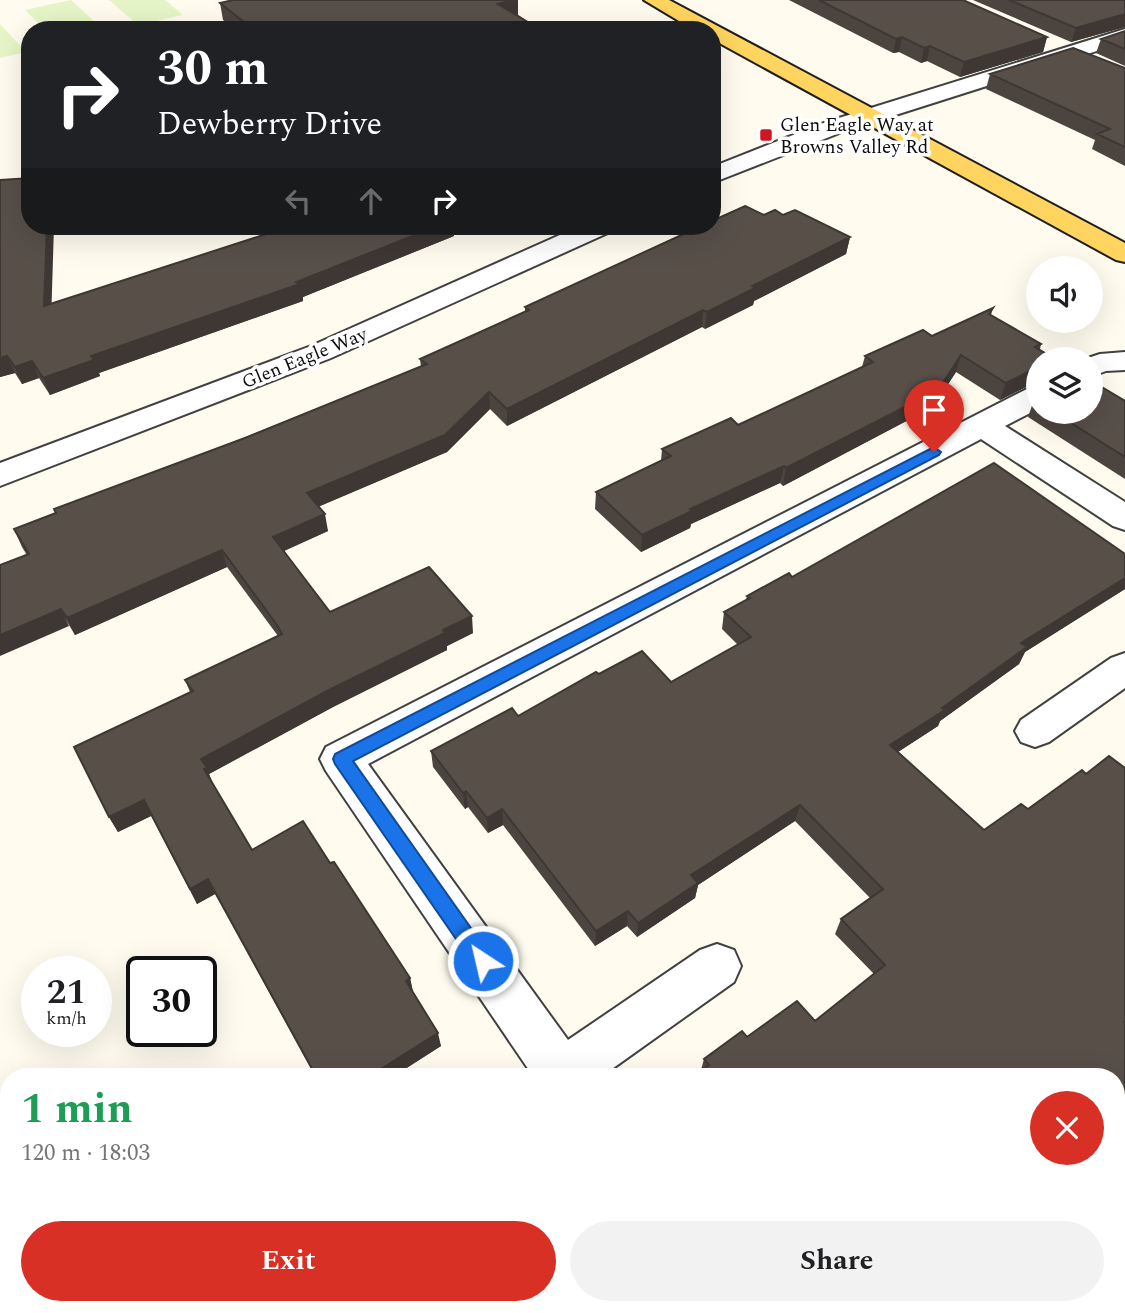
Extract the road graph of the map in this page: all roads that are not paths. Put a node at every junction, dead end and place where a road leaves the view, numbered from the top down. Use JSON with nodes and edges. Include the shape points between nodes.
{"nodes":[{"id":1,"x":653,"y":0,"type":"edge"},
{"id":2,"x":694,"y":21,"type":"edge"},
{"id":3,"x":721,"y":35,"type":"edge"},
{"id":4,"x":1125,"y":35,"type":"edge"},
{"id":5,"x":1047,"y":43,"type":"edge"},
{"id":6,"x":1069,"y":52,"type":"junction"},
{"id":7,"x":1094,"y":63,"type":"edge"},
{"id":8,"x":873,"y":116,"type":"junction"},
{"id":9,"x":721,"y":172,"type":"edge"},
{"id":10,"x":576,"y":235,"type":"edge"},
{"id":11,"x":1125,"y":254,"type":"edge"},
{"id":12,"x":1125,"y":361,"type":"edge"},
{"id":13,"x":1103,"y":363,"type":"edge"},
{"id":14,"x":1026,"y":403,"type":"edge"},
{"id":15,"x":984,"y":426,"type":"junction"},
{"id":16,"x":0,"y":475,"type":"edge"},
{"id":17,"x":1125,"y":518,"type":"edge"},
{"id":18,"x":1125,"y":668,"type":"edge"},
{"id":19,"x":1035,"y":731,"type":"dead end"},
{"id":20,"x":717,"y":966,"type":"dead end"},
{"id":21,"x":557,"y":1068,"type":"edge"},
{"id":22,"x":572,"y":1068,"type":"edge"}],
"edges":[{"from":1,"to":2,"type":"main road"},
{"from":3,"to":8,"type":"main road"},
{"from":4,"to":6,"type":"street"},
{"from":5,"to":6,"type":"street"},
{"from":6,"to":7,"type":"street"},
{"from":6,"to":8,"type":"street"},
{"from":8,"to":9,"type":"street"},
{"from":8,"to":11,"type":"main road"},
{"from":10,"to":16,"type":"street","name":"Glen Eagle Way","via":[[321,352]]},
{"from":12,"to":13,"type":"street"},
{"from":14,"to":15,"type":"street"},
{"from":15,"to":17,"type":"street"},
{"from":15,"to":21,"type":"street","via":[[341,759]]},
{"from":18,"to":19,"type":"street"},
{"from":20,"to":22,"type":"street"}]}
